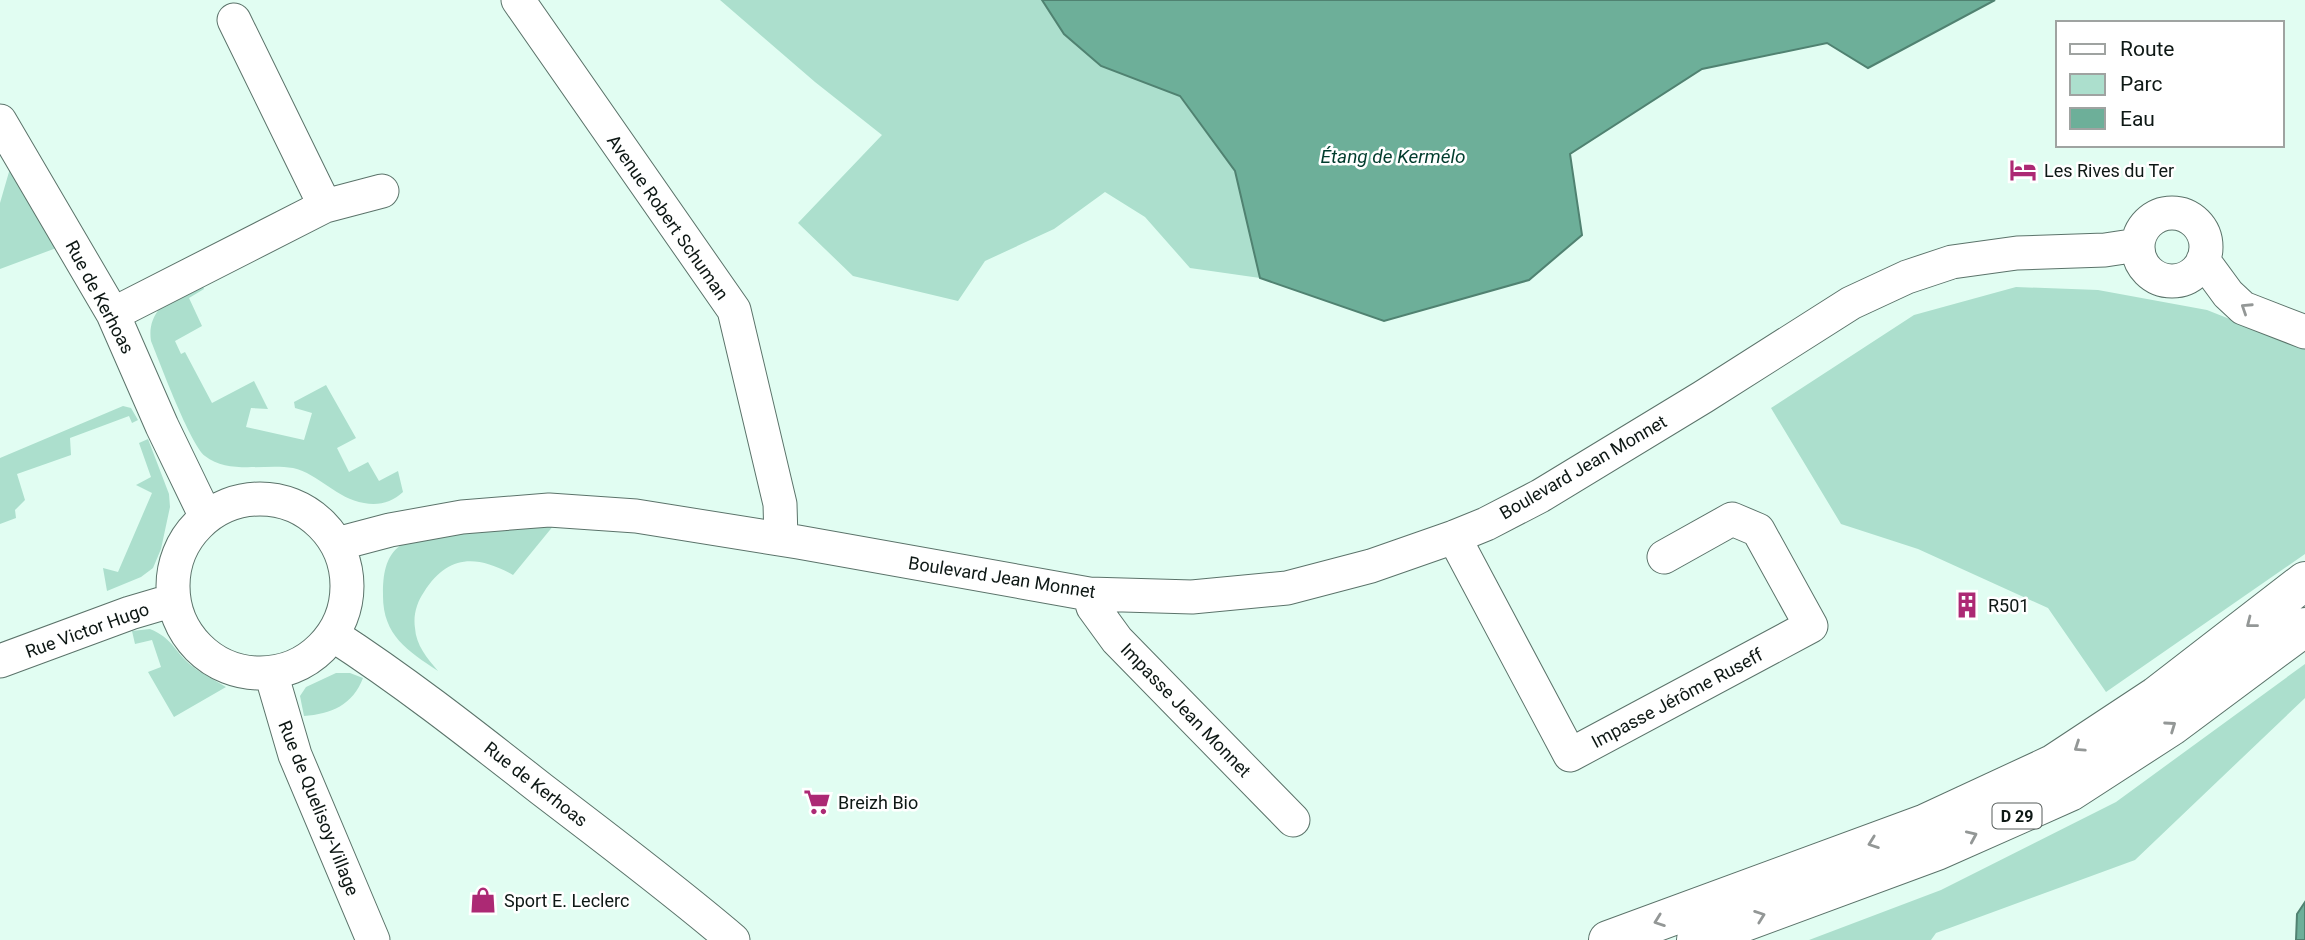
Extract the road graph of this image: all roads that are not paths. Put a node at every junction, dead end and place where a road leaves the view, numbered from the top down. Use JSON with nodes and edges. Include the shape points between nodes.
{"nodes":[{"id":1,"x":518,"y":0,"type":"edge"},
{"id":2,"x":234,"y":20,"type":"dead end"},
{"id":3,"x":0,"y":121,"type":"edge"},
{"id":4,"x":382,"y":191,"type":"dead end"},
{"id":5,"x":324,"y":206,"type":"junction"},
{"id":6,"x":2138,"y":245,"type":"junction"},
{"id":7,"x":2203,"y":260,"type":"junction"},
{"id":8,"x":113,"y":314,"type":"junction"},
{"id":9,"x":2305,"y":332,"type":"edge"},
{"id":10,"x":206,"y":517,"type":"junction"},
{"id":11,"x":1454,"y":537,"type":"junction"},
{"id":12,"x":781,"y":539,"type":"junction"},
{"id":13,"x":337,"y":544,"type":"junction"},
{"id":14,"x":1664,"y":556,"type":"dead end"},
{"id":15,"x":2305,"y":581,"type":"edge"},
{"id":16,"x":1089,"y":594,"type":"junction"},
{"id":17,"x":174,"y":600,"type":"junction"},
{"id":18,"x":2305,"y":627,"type":"edge"},
{"id":19,"x":333,"y":635,"type":"junction"},
{"id":20,"x":0,"y":661,"type":"edge"},
{"id":21,"x":271,"y":673,"type":"junction"},
{"id":22,"x":1293,"y":820,"type":"dead end"},
{"id":23,"x":373,"y":940,"type":"edge"},
{"id":24,"x":733,"y":940,"type":"edge"},
{"id":25,"x":1608,"y":940,"type":"edge"},
{"id":26,"x":1696,"y":940,"type":"edge"}],
"edges":[{"from":1,"to":12,"type":"street","name":"Avenue Robert Schuman","via":[[734,310],[780,505]]},
{"from":2,"to":5,"type":"street"},
{"from":3,"to":8,"type":"street","name":"Rue de Kerhoas"},
{"from":4,"to":5,"type":"street"},
{"from":5,"to":8,"type":"street"},
{"from":6,"to":7,"type":"street","via":[[2150,274],[2159,279],[2180,281],[2198,270]]},
{"from":6,"to":7,"type":"street","via":[[2150,222],[2177,214],[2201,230]]},
{"from":6,"to":11,"type":"street","name":"Boulevard Jean Monnet","via":[[1952,262],[1907,277],[1851,303],[1541,496]]},
{"from":9,"to":7,"type":"street","one_way":true,"via":[[2243,308]]},
{"from":8,"to":10,"type":"street","name":"Rue de Kerhoas"},
{"from":10,"to":13,"type":"street","via":[[233,503],[263,498],[310,515]]},
{"from":10,"to":17,"type":"street","via":[[188,536],[177,559]]},
{"from":11,"to":14,"type":"street","name":"Impasse Jérôme Ruseff","via":[[1570,755],[1811,626],[1758,530],[1732,519]]},
{"from":11,"to":16,"type":"street","name":"Boulevard Jean Monnet","via":[[1287,588],[1192,597]]},
{"from":12,"to":13,"type":"street","name":"Boulevard Jean Monnet","via":[[636,516],[549,510],[462,517]]},
{"from":12,"to":16,"type":"street","name":"Boulevard Jean Monnet"},
{"from":13,"to":19,"type":"street","via":[[348,590]]},
{"from":15,"to":25,"type":"main road","number":"D 29","one_way":true,"via":[[2156,696],[2053,764],[1926,823]]},
{"from":16,"to":22,"type":"street","name":"Impasse Jean Monnet","via":[[1117,640]]},
{"from":17,"to":20,"type":"street","name":"Rue Victor Hugo"},
{"from":17,"to":21,"type":"street","via":[[187,633],[202,652],[246,673]]},
{"from":26,"to":18,"type":"main road","number":"D 29","one_way":true,"via":[[1937,851],[2070,792],[2172,726]]},
{"from":19,"to":21,"type":"street","via":[[295,667]]},
{"from":19,"to":24,"type":"street","name":"Rue de Kerhoas","via":[[391,672],[670,886]]},
{"from":21,"to":23,"type":"street","name":"Rue de Quelisoy-Village","via":[[295,755]]}]}
